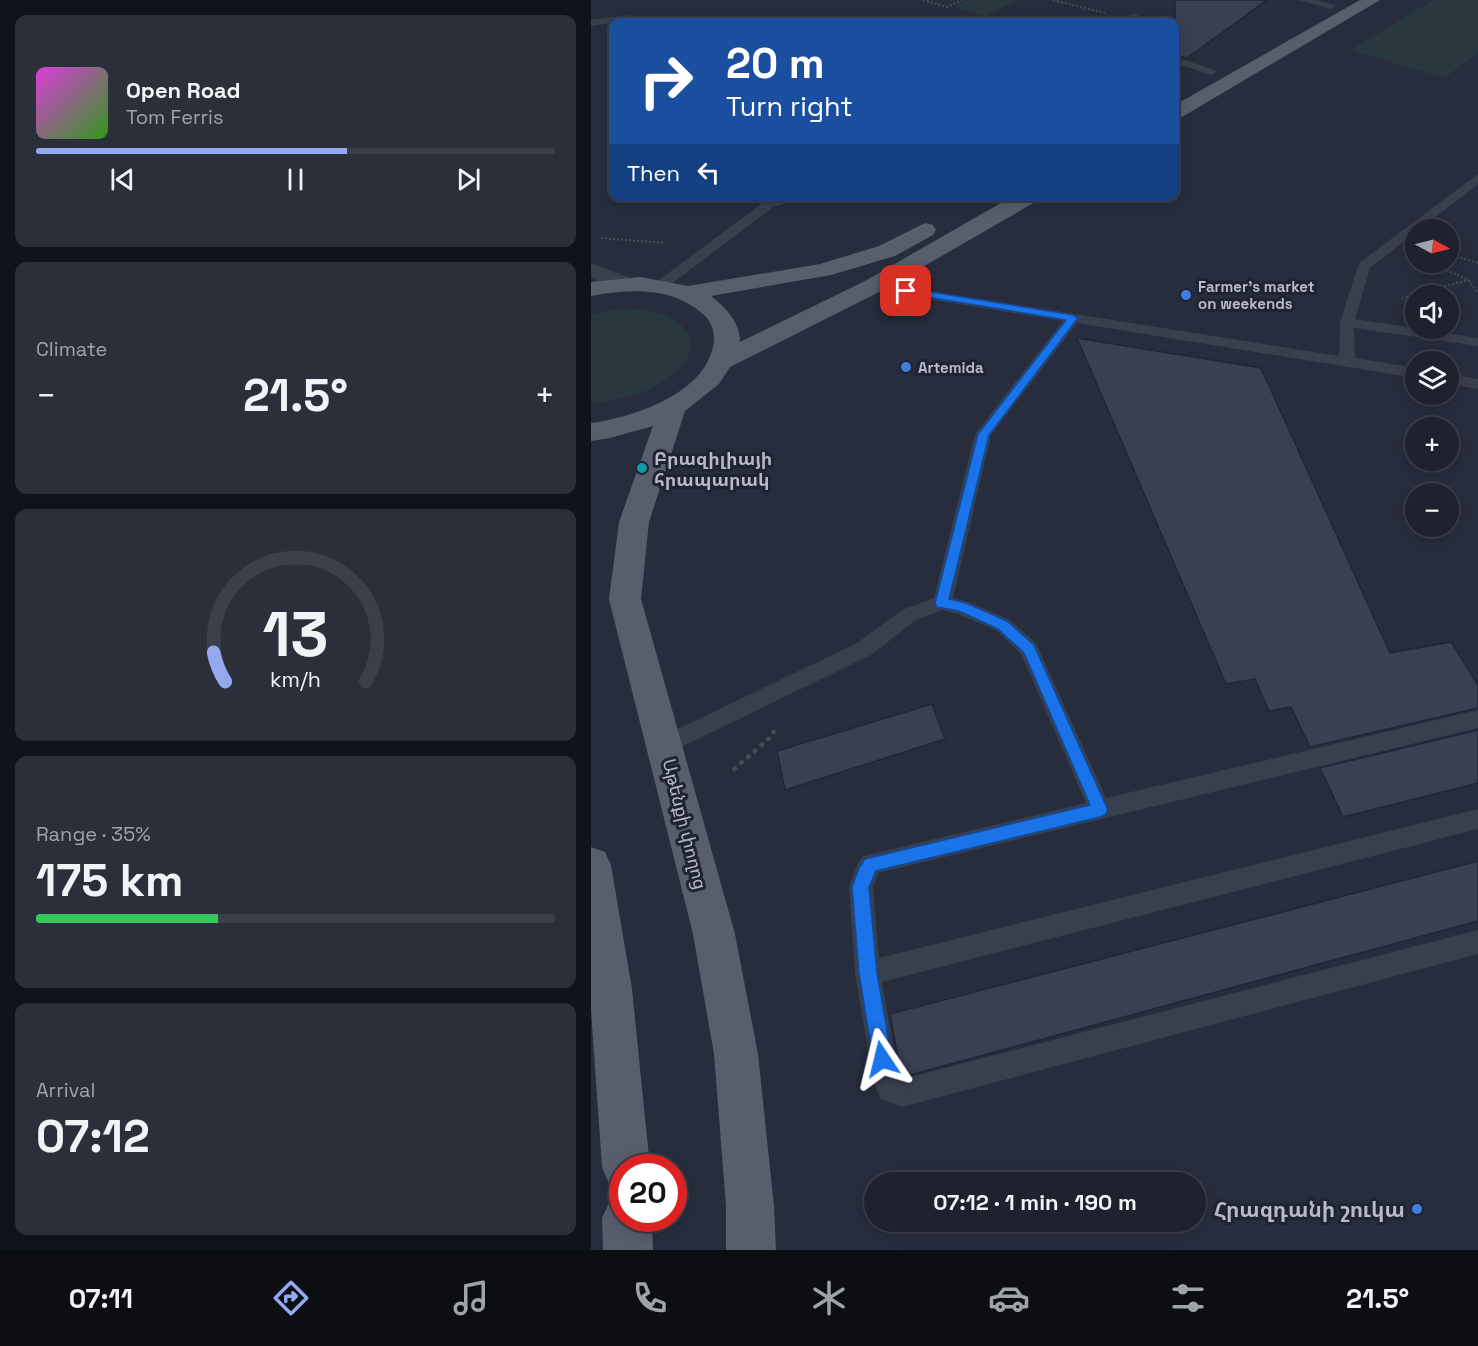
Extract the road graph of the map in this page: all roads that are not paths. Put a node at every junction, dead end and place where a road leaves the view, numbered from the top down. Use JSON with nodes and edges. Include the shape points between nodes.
{"nodes":[{"id":1,"x":1304,"y":0,"type":"edge"},
{"id":2,"x":1372,"y":0,"type":"edge"},
{"id":3,"x":1337,"y":3,"type":"edge"},
{"id":4,"x":609,"y":21,"type":"edge"},
{"id":5,"x":591,"y":23,"type":"edge"},
{"id":6,"x":1179,"y":61,"type":"edge"},
{"id":7,"x":1221,"y":66,"type":"junction"},
{"id":8,"x":1193,"y":82,"type":"dead end"},
{"id":9,"x":1179,"y":111,"type":"edge"},
{"id":10,"x":1478,"y":178,"type":"edge"},
{"id":11,"x":782,"y":201,"type":"edge"},
{"id":12,"x":978,"y":201,"type":"edge"},
{"id":13,"x":1020,"y":201,"type":"edge"},
{"id":14,"x":591,"y":270,"type":"edge"},
{"id":15,"x":628,"y":285,"type":"junction"},
{"id":16,"x":660,"y":286,"type":"junction"},
{"id":17,"x":873,"y":286,"type":"junction"},
{"id":18,"x":591,"y":289,"type":"edge"},
{"id":19,"x":688,"y":293,"type":"junction"},
{"id":20,"x":1349,"y":317,"type":"junction"},
{"id":21,"x":1073,"y":318,"type":"junction"},
{"id":22,"x":1478,"y":342,"type":"edge"},
{"id":23,"x":722,"y":361,"type":"junction"},
{"id":24,"x":1347,"y":361,"type":"junction"},
{"id":25,"x":1405,"y":371,"type":"edge"},
{"id":26,"x":1459,"y":381,"type":"edge"},
{"id":27,"x":1478,"y":384,"type":"edge"},
{"id":28,"x":673,"y":407,"type":"junction"},
{"id":29,"x":591,"y":432,"type":"edge"},
{"id":30,"x":942,"y":603,"type":"junction"},
{"id":31,"x":1478,"y":719,"type":"edge"},
{"id":32,"x":666,"y":745,"type":"junction"},
{"id":33,"x":1100,"y":810,"type":"junction"},
{"id":34,"x":1478,"y":819,"type":"edge"},
{"id":35,"x":591,"y":865,"type":"edge"},
{"id":36,"x":1478,"y":942,"type":"edge"},
{"id":37,"x":868,"y":973,"type":"junction"},
{"id":38,"x":624,"y":1154,"type":"edge"},
{"id":39,"x":627,"y":1232,"type":"edge"},
{"id":40,"x":628,"y":1250,"type":"edge"},
{"id":41,"x":751,"y":1250,"type":"edge"}],
"edges":[{"from":1,"to":3,"type":"lane"},
{"from":2,"to":9,"type":"main road"},
{"from":3,"to":7,"type":"main road"},
{"from":4,"to":5,"type":"lane"},
{"from":6,"to":7,"type":"lane"},
{"from":7,"to":8,"type":"main road"},
{"from":10,"to":20,"type":"lane","via":[[1364,266]]},
{"from":11,"to":16,"type":"lane","via":[[769,204]]},
{"from":12,"to":19,"type":"main road","via":[[887,251],[823,270]]},
{"from":13,"to":17,"type":"main road"},
{"from":14,"to":15,"type":"street"},
{"from":15,"to":16,"type":"main road"},
{"from":15,"to":18,"type":"main road"},
{"from":16,"to":19,"type":"main road"},
{"from":17,"to":21,"type":"lane"},
{"from":17,"to":23,"type":"main road"},
{"from":19,"to":23,"type":"main road","via":[[709,305],[723,321],[728,340]]},
{"from":20,"to":22,"type":"lane"},
{"from":20,"to":24,"type":"lane"},
{"from":21,"to":24,"type":"lane"},
{"from":21,"to":30,"type":"lane","via":[[983,434]]},
{"from":23,"to":28,"type":"main road","via":[[704,385]]},
{"from":24,"to":25,"type":"lane"},
{"from":26,"to":27,"type":"lane"},
{"from":28,"to":29,"type":"main road","via":[[640,421]]},
{"from":28,"to":32,"type":"main road","name":"Աթենքի փողոց","via":[[634,522],[625,599]]},
{"from":30,"to":32,"type":"lane","via":[[909,615],[864,649]]},
{"from":30,"to":33,"type":"lane","via":[[962,607],[1003,625],[1029,649]]},
{"from":31,"to":33,"type":"lane"},
{"from":32,"to":41,"type":"main road","name":"Աթենքի փողոց","via":[[714,934],[736,1054]]},
{"from":33,"to":37,"type":"lane","via":[[871,864],[861,887]]},
{"from":34,"to":37,"type":"lane"},
{"from":35,"to":38,"type":"main road","via":[[611,988]]},
{"from":36,"to":37,"type":"lane","via":[[902,1093],[891,1089],[886,1081]]},
{"from":39,"to":40,"type":"main road"}]}
